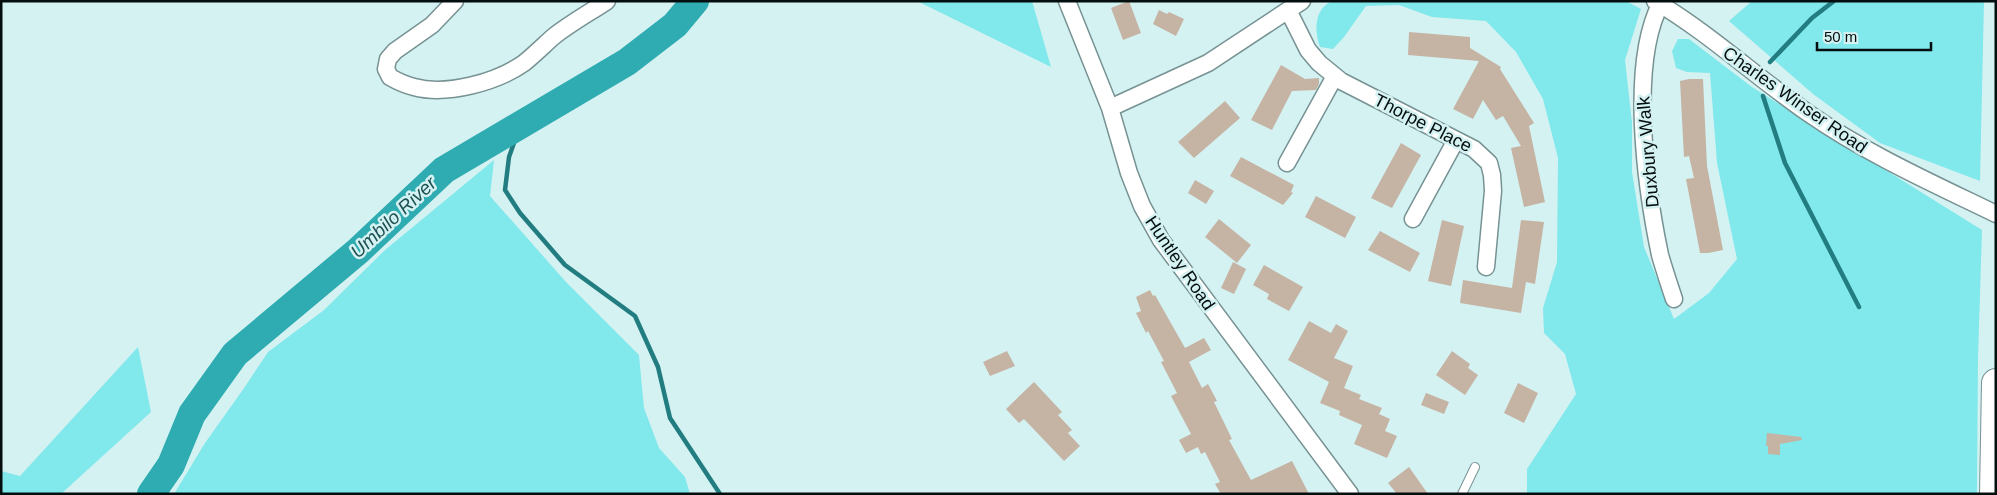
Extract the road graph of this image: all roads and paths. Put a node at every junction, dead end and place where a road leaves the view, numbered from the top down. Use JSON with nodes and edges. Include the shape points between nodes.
{"nodes":[{"id":1,"x":455,"y":1,"type":"edge"},
{"id":2,"x":607,"y":1,"type":"edge"},
{"id":3,"x":1067,"y":1,"type":"edge"},
{"id":4,"x":1302,"y":1,"type":"edge"},
{"id":5,"x":1659,"y":2,"type":"edge"},
{"id":6,"x":1288,"y":10,"type":"junction"},
{"id":7,"x":1336,"y":76,"type":"junction"},
{"id":8,"x":1110,"y":108,"type":"junction"},
{"id":9,"x":1456,"y":140,"type":"junction"},
{"id":10,"x":1287,"y":163,"type":"dead end"},
{"id":11,"x":1996,"y":214,"type":"edge"},
{"id":12,"x":1413,"y":219,"type":"dead end"},
{"id":13,"x":1486,"y":267,"type":"dead end"},
{"id":14,"x":1674,"y":299,"type":"dead end"},
{"id":15,"x":1996,"y":383,"type":"edge"},
{"id":16,"x":1475,"y":467,"type":"dead end"},
{"id":17,"x":1350,"y":494,"type":"edge"},
{"id":18,"x":1462,"y":494,"type":"edge"},
{"id":19,"x":1994,"y":494,"type":"edge"}],
"edges":[{"from":1,"to":2,"type":"street","via":[[432,25],[388,59],[386,69],[390,77],[429,90],[502,76]]},
{"from":3,"to":8,"type":"street","name":"Huntley Road"},
{"from":4,"to":6,"type":"street"},
{"from":5,"to":11,"type":"street","name":"Charles Winser Road","via":[[1860,148]]},
{"from":5,"to":14,"type":"street","name":"Duxbury Walk","via":[[1642,75],[1644,122],[1650,197],[1661,256]]},
{"from":6,"to":7,"type":"street","name":"Thorpe Place","via":[[1308,50]]},
{"from":6,"to":8,"type":"street","via":[[1208,63]]},
{"from":7,"to":9,"type":"street","name":"Thorpe Place"},
{"from":7,"to":10,"type":"street"},
{"from":8,"to":17,"type":"street","name":"Huntley Road","via":[[1129,174],[1161,240]]},
{"from":9,"to":12,"type":"street"},
{"from":9,"to":13,"type":"street","name":"Thorpe Place","via":[[1482,155],[1489,163],[1492,175]]},
{"from":15,"to":19,"type":"highway"},
{"from":16,"to":18,"type":"lane"}]}
